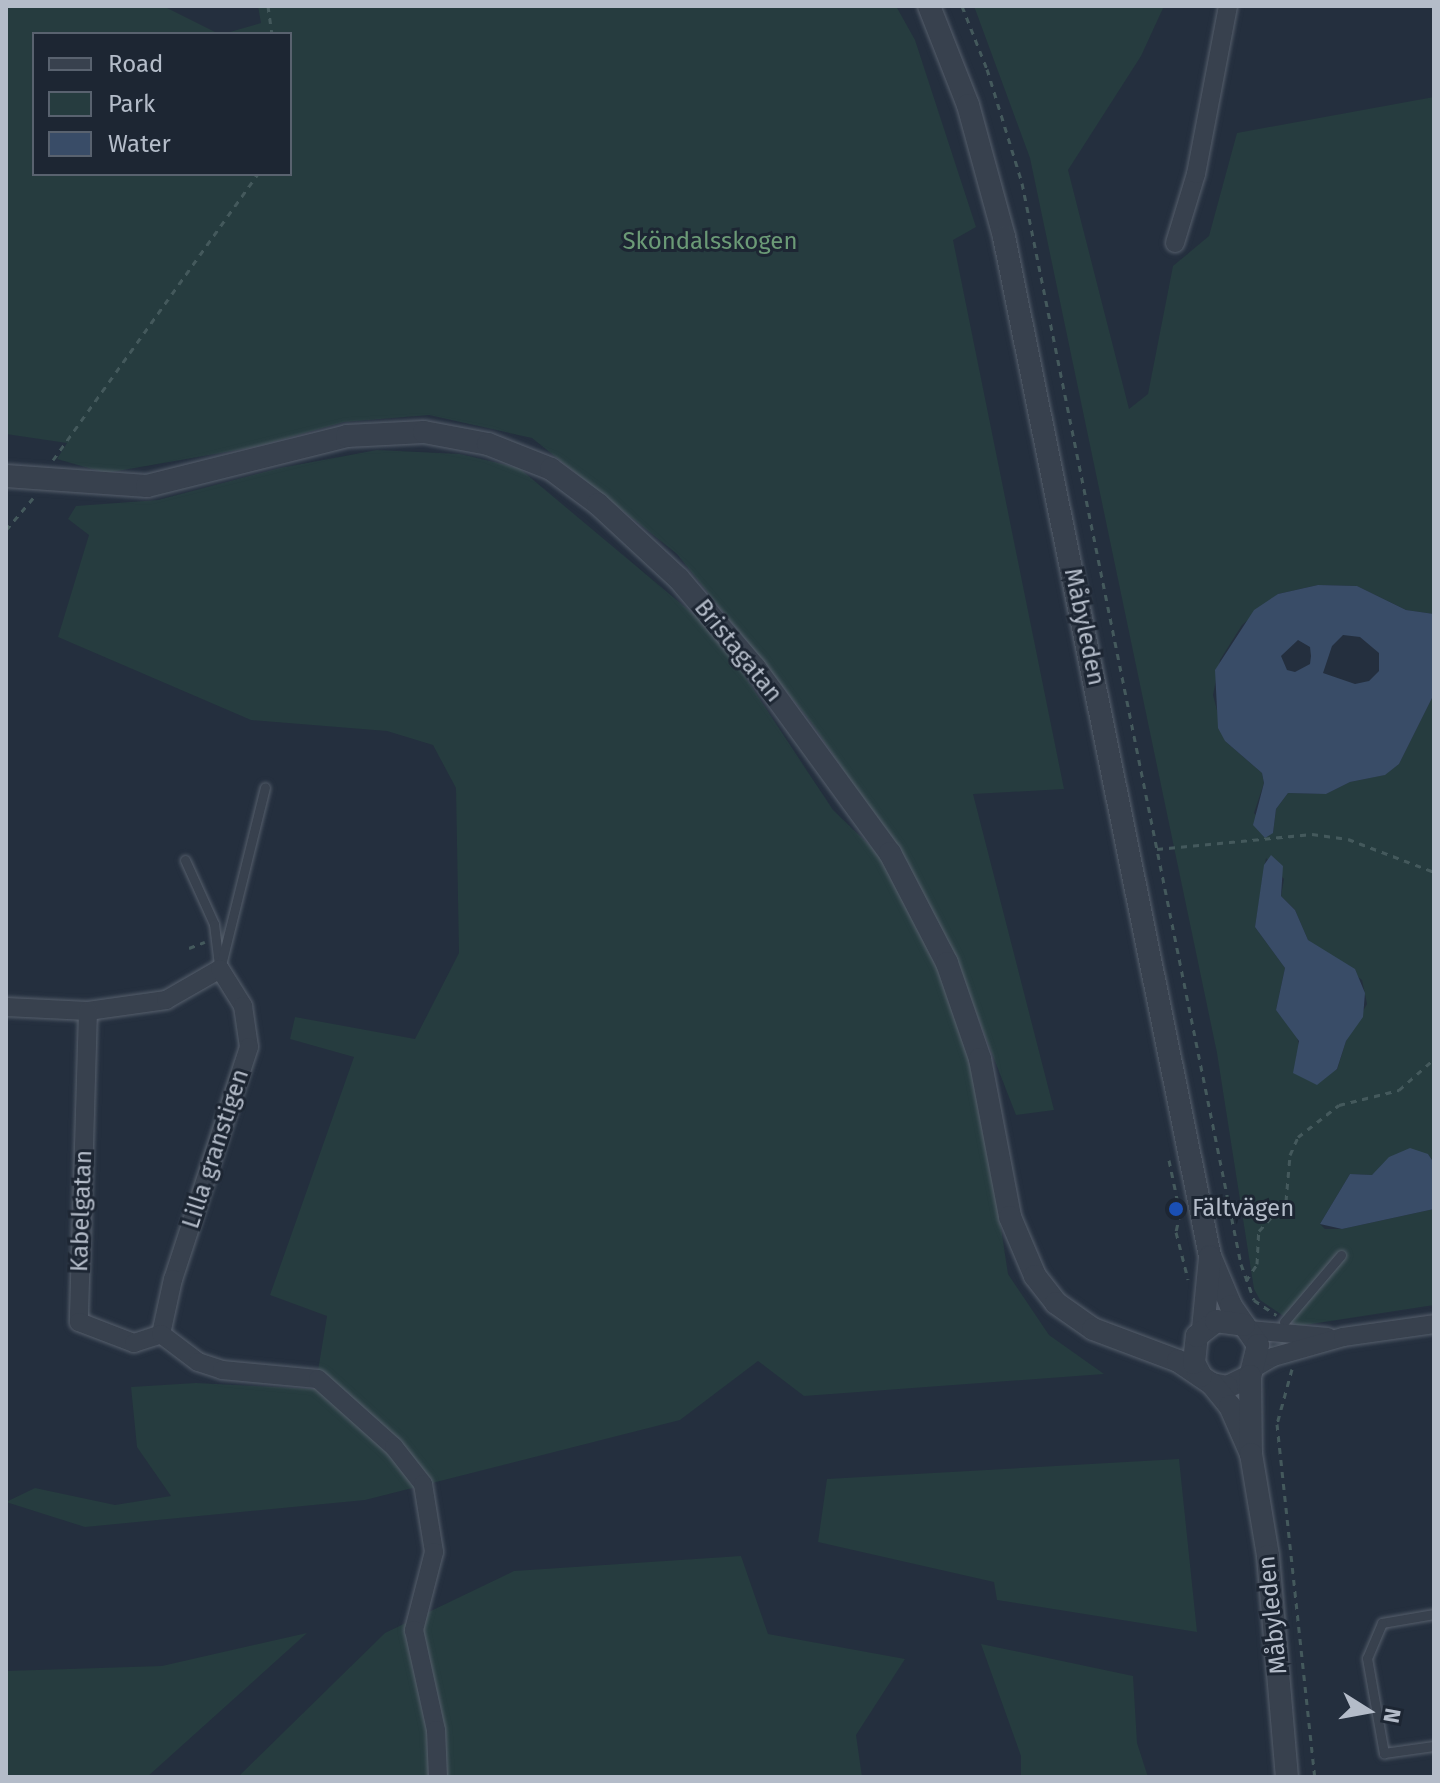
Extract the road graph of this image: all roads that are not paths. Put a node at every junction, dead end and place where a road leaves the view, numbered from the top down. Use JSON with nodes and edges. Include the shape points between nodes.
{"nodes":[{"id":1,"x":929,"y":6,"type":"edge"},
{"id":2,"x":1228,"y":6,"type":"edge"},
{"id":3,"x":1175,"y":243,"type":"dead end"},
{"id":4,"x":6,"y":476,"type":"edge"},
{"id":5,"x":265,"y":787,"type":"dead end"},
{"id":6,"x":185,"y":860,"type":"dead end"},
{"id":7,"x":220,"y":969,"type":"junction"},
{"id":8,"x":6,"y":1007,"type":"edge"},
{"id":9,"x":88,"y":1011,"type":"junction"},
{"id":10,"x":1341,"y":1255,"type":"dead end"},
{"id":11,"x":1210,"y":1256,"type":"junction"},
{"id":12,"x":1284,"y":1322,"type":"dead end"},
{"id":13,"x":1434,"y":1324,"type":"edge"},
{"id":14,"x":1247,"y":1328,"type":"junction"},
{"id":15,"x":1200,"y":1333,"type":"junction"},
{"id":16,"x":161,"y":1334,"type":"junction"},
{"id":17,"x":1343,"y":1337,"type":"junction"},
{"id":18,"x":1128,"y":1342,"type":"junction"},
{"id":19,"x":1253,"y":1372,"type":"junction"},
{"id":20,"x":1206,"y":1380,"type":"junction"},
{"id":21,"x":1251,"y":1454,"type":"junction"},
{"id":22,"x":1434,"y":1614,"type":"edge"},
{"id":23,"x":1434,"y":1746,"type":"edge"},
{"id":24,"x":438,"y":1777,"type":"edge"},
{"id":25,"x":1287,"y":1777,"type":"edge"}],
"edges":[{"from":1,"to":11,"type":"street","name":"Måbyleden","via":[[968,105],[1004,237]]},
{"from":2,"to":3,"type":"street","via":[[1196,174]]},
{"from":4,"to":18,"type":"street","name":"Bristagatan","via":[[147,486],[347,436],[424,432],[488,444],[551,469],[598,504],[679,579],[755,668],[890,853],[947,963],[980,1059],[1010,1217],[1022,1252],[1056,1303],[1093,1329]]},
{"from":5,"to":7,"type":"lane"},
{"from":6,"to":7,"type":"lane","via":[[214,924]]},
{"from":7,"to":9,"type":"street","via":[[166,1000]]},
{"from":7,"to":16,"type":"street","name":"Lilla granstigen","via":[[243,1006],[249,1047],[173,1279]]},
{"from":8,"to":9,"type":"street"},
{"from":9,"to":16,"type":"street","name":"Kabelgatan","via":[[79,1322],[134,1343]]},
{"from":10,"to":12,"type":"lane"},
{"from":11,"to":14,"type":"street","name":"Måbyleden"},
{"from":11,"to":15,"type":"street","name":"Måbyleden"},
{"from":13,"to":17,"type":"street"},
{"from":14,"to":15,"type":"street","via":[[1216,1321]]},
{"from":14,"to":17,"type":"street"},
{"from":14,"to":19,"type":"street","name":"Måbyleden","via":[[1258,1345]]},
{"from":15,"to":18,"type":"street","name":"Bristagatan","via":[[1159,1344]]},
{"from":15,"to":20,"type":"street","name":"Måbyleden","via":[[1194,1363]]},
{"from":16,"to":24,"type":"street","via":[[198,1362],[222,1370],[318,1379],[394,1447],[423,1484],[434,1552],[414,1630],[436,1730]]},
{"from":17,"to":19,"type":"street"},
{"from":18,"to":20,"type":"street","name":"Bristagatan","via":[[1178,1361]]},
{"from":19,"to":20,"type":"street","via":[[1227,1387]]},
{"from":19,"to":21,"type":"street","name":"Måbyleden"},
{"from":20,"to":21,"type":"street","name":"Måbyleden","via":[[1230,1406]]},
{"from":21,"to":25,"type":"street","name":"Måbyleden","via":[[1268,1556]]},
{"from":22,"to":23,"type":"lane","via":[[1382,1623],[1367,1658],[1384,1753]]}]}
